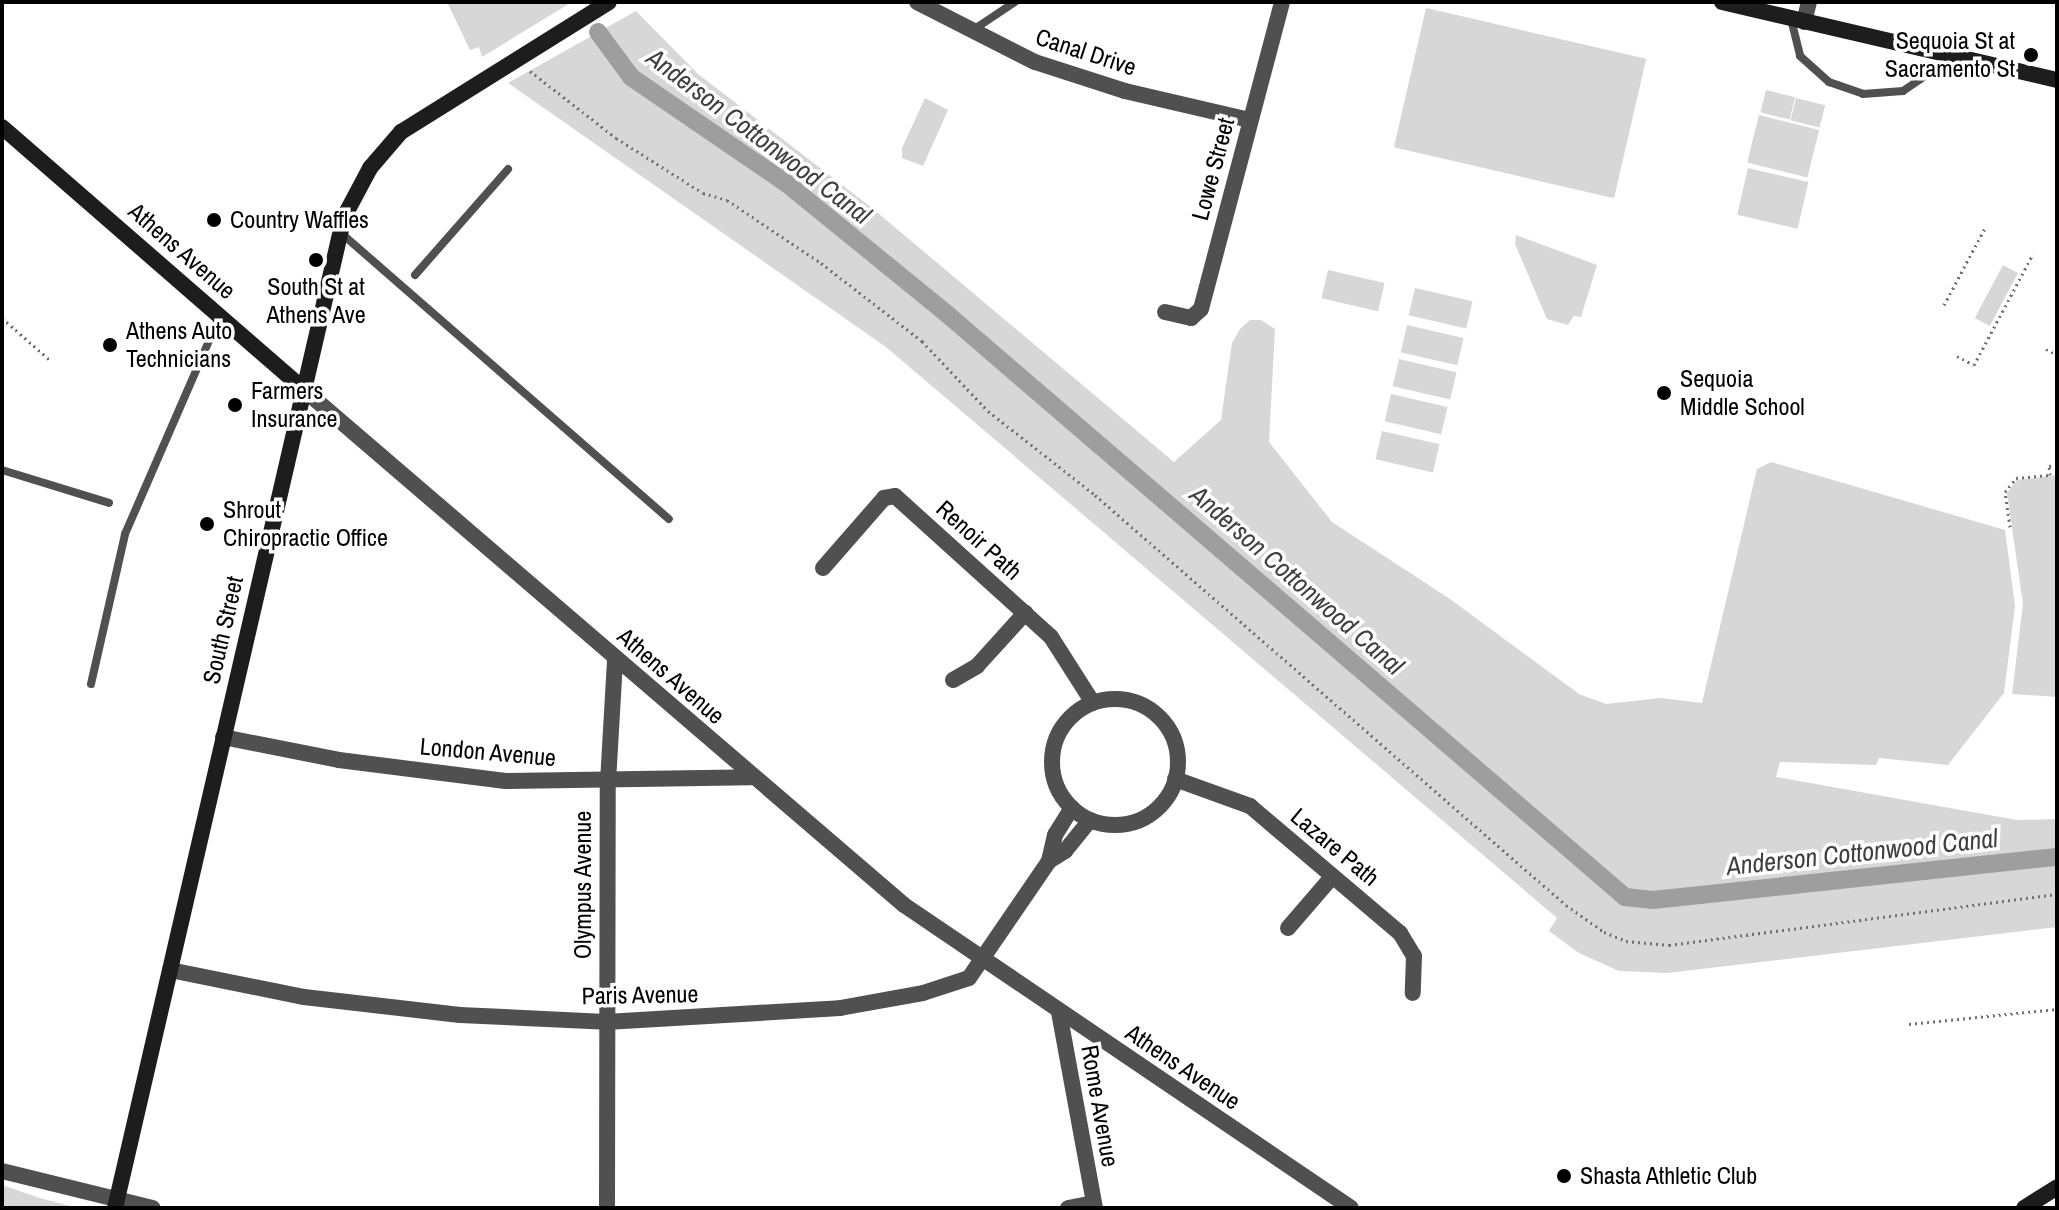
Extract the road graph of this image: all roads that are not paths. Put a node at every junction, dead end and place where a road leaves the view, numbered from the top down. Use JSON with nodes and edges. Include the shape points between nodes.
{"nodes":[{"id":1,"x":609,"y":2,"type":"edge"},
{"id":2,"x":917,"y":2,"type":"edge"},
{"id":3,"x":1015,"y":2,"type":"edge"},
{"id":4,"x":1282,"y":2,"type":"edge"},
{"id":5,"x":1722,"y":2,"type":"edge"},
{"id":6,"x":1809,"y":2,"type":"edge"},
{"id":7,"x":1798,"y":20,"type":"junction"},
{"id":8,"x":969,"y":33,"type":"junction"},
{"id":9,"x":1954,"y":56,"type":"junction"},
{"id":10,"x":2057,"y":80,"type":"edge"},
{"id":11,"x":1250,"y":120,"type":"junction"},
{"id":12,"x":2,"y":127,"type":"edge"},
{"id":13,"x":508,"y":169,"type":"dead end"},
{"id":14,"x":340,"y":231,"type":"junction"},
{"id":15,"x":415,"y":275,"type":"dead end"},
{"id":16,"x":1165,"y":312,"type":"dead end"},
{"id":17,"x":220,"y":315,"type":"junction"},
{"id":18,"x":303,"y":389,"type":"junction"},
{"id":19,"x":2,"y":470,"type":"edge"},
{"id":20,"x":109,"y":503,"type":"dead end"},
{"id":21,"x":669,"y":519,"type":"dead end"},
{"id":22,"x":823,"y":568,"type":"dead end"},
{"id":23,"x":1025,"y":613,"type":"junction"},
{"id":24,"x":615,"y":659,"type":"junction"},
{"id":25,"x":953,"y":680,"type":"dead end"},
{"id":26,"x":91,"y":684,"type":"dead end"},
{"id":27,"x":1093,"y":703,"type":"junction"},
{"id":28,"x":223,"y":737,"type":"junction"},
{"id":29,"x":751,"y":777,"type":"junction"},
{"id":30,"x":1175,"y":779,"type":"junction"},
{"id":31,"x":608,"y":782,"type":"junction"},
{"id":32,"x":1072,"y":808,"type":"junction"},
{"id":33,"x":1090,"y":820,"type":"junction"},
{"id":34,"x":1049,"y":861,"type":"junction"},
{"id":35,"x":1332,"y":877,"type":"junction"},
{"id":36,"x":1288,"y":928,"type":"dead end"},
{"id":37,"x":981,"y":959,"type":"junction"},
{"id":38,"x":170,"y":970,"type":"junction"},
{"id":39,"x":1413,"y":993,"type":"dead end"},
{"id":40,"x":1059,"y":1012,"type":"junction"},
{"id":41,"x":606,"y":1022,"type":"junction"},
{"id":42,"x":2,"y":1171,"type":"edge"},
{"id":43,"x":2057,"y":1187,"type":"edge"},
{"id":44,"x":115,"y":1205,"type":"edge"},
{"id":45,"x":1095,"y":1206,"type":"edge"},
{"id":46,"x":153,"y":1208,"type":"edge"},
{"id":47,"x":607,"y":1208,"type":"edge"},
{"id":48,"x":1068,"y":1208,"type":"edge"},
{"id":49,"x":1351,"y":1208,"type":"edge"},
{"id":50,"x":2024,"y":1208,"type":"edge"}],
"edges":[{"from":1,"to":14,"type":"street","name":"South Street","via":[[432,108],[393,140],[356,191]]},
{"from":2,"to":8,"type":"street","name":"Canal Drive"},
{"from":3,"to":8,"type":"lane"},
{"from":4,"to":11,"type":"street","name":"Lowe Street"},
{"from":5,"to":7,"type":"street"},
{"from":6,"to":7,"type":"street"},
{"from":7,"to":9,"type":"street"},
{"from":7,"to":9,"type":"lane","via":[[1800,56],[1829,82],[1863,94],[1903,91]]},
{"from":8,"to":11,"type":"street","name":"Canal Drive","via":[[1088,80]]},
{"from":9,"to":10,"type":"street"},
{"from":11,"to":16,"type":"street","name":"Lowe Street","via":[[1201,309],[1191,318]]},
{"from":12,"to":17,"type":"street","name":"Athens Avenue"},
{"from":13,"to":15,"type":"lane"},
{"from":14,"to":18,"type":"street","name":"South Street"},
{"from":14,"to":21,"type":"lane"},
{"from":17,"to":18,"type":"street","name":"Athens Avenue"},
{"from":17,"to":26,"type":"lane","via":[[125,534]]},
{"from":18,"to":24,"type":"street","name":"Athens Avenue"},
{"from":18,"to":28,"type":"street","name":"South Street"},
{"from":19,"to":20,"type":"lane"},
{"from":22,"to":23,"type":"street","name":"Renoir Path","via":[[884,498],[895,496]]},
{"from":23,"to":25,"type":"street","via":[[977,666]]},
{"from":23,"to":27,"type":"street","name":"Renoir Path","via":[[1061,648]]},
{"from":24,"to":29,"type":"street","name":"Athens Avenue"},
{"from":24,"to":31,"type":"street","name":"Olympus Avenue"},
{"from":27,"to":30,"type":"street","via":[[1127,700],[1157,716],[1176,745]]},
{"from":27,"to":32,"type":"street","via":[[1069,719],[1052,757],[1056,785]]},
{"from":28,"to":31,"type":"street","name":"London Avenue","via":[[446,775]]},
{"from":28,"to":38,"type":"street","name":"South Street"},
{"from":29,"to":31,"type":"street","name":"London Avenue"},
{"from":29,"to":37,"type":"street","name":"Athens Avenue","via":[[856,868]]},
{"from":30,"to":33,"type":"street","via":[[1161,804],[1138,820],[1111,825]]},
{"from":30,"to":35,"type":"street","name":"Lazare Path","via":[[1250,806]]},
{"from":31,"to":41,"type":"street","name":"Olympus Avenue"},
{"from":32,"to":33,"type":"street"},
{"from":32,"to":34,"type":"street","name":"Paris Avenue","via":[[1055,835]]},
{"from":33,"to":34,"type":"street","name":"Paris Avenue","via":[[1065,851]]},
{"from":34,"to":37,"type":"street","name":"Paris Avenue"},
{"from":35,"to":36,"type":"street"},
{"from":35,"to":39,"type":"street","name":"Lazare Path","via":[[1405,939],[1416,965]]},
{"from":37,"to":40,"type":"street","name":"Athens Avenue"},
{"from":37,"to":41,"type":"street","name":"Paris Avenue","via":[[969,978],[923,993],[840,1008]]},
{"from":38,"to":41,"type":"street","name":"Paris Avenue","via":[[304,997],[460,1015]]},
{"from":38,"to":44,"type":"street","name":"South Street"},
{"from":40,"to":45,"type":"street","name":"Rome Avenue"},
{"from":40,"to":49,"type":"street","name":"Athens Avenue"},
{"from":41,"to":47,"type":"street","name":"Olympus Avenue"},
{"from":42,"to":44,"type":"street"},
{"from":43,"to":50,"type":"street"},
{"from":44,"to":46,"type":"street"},
{"from":45,"to":48,"type":"street"}]}
